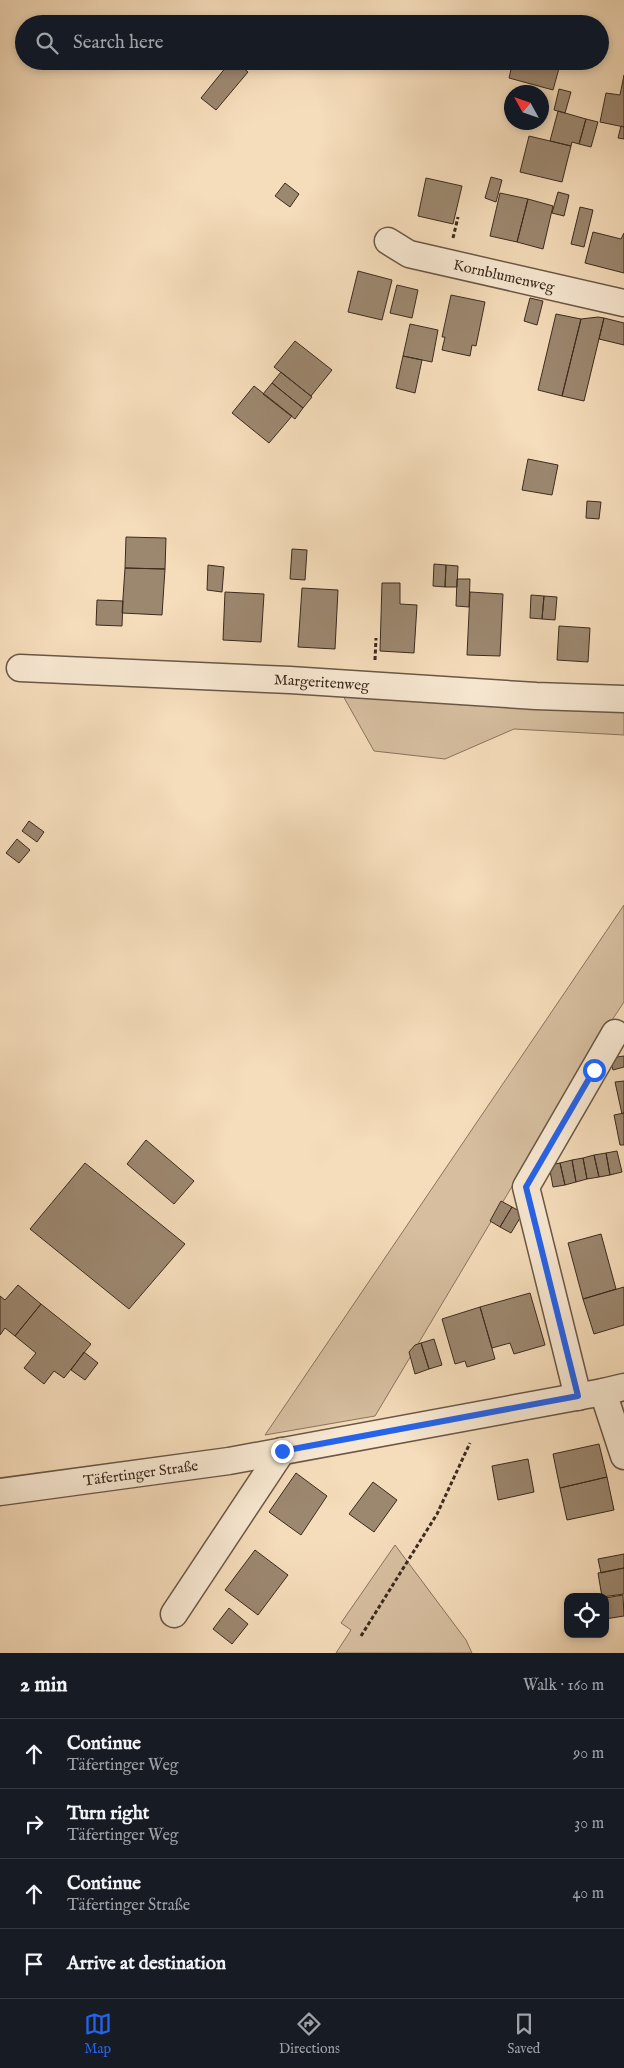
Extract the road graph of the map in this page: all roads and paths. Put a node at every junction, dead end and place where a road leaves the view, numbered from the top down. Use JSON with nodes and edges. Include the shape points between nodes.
{"nodes":[{"id":1,"x":388,"y":241,"type":"dead end"},
{"id":2,"x":624,"y":303,"type":"edge"},
{"id":3,"x":20,"y":668,"type":"dead end"},
{"id":4,"x":624,"y":700,"type":"edge"},
{"id":5,"x":615,"y":1033,"type":"dead end"},
{"id":6,"x":614,"y":1390,"type":"edge"},
{"id":7,"x":578,"y":1396,"type":"junction"},
{"id":8,"x":454,"y":1419,"type":"junction"},
{"id":9,"x":282,"y":1451,"type":"junction"},
{"id":10,"x":624,"y":1456,"type":"edge"},
{"id":11,"x":0,"y":1492,"type":"edge"},
{"id":12,"x":174,"y":1614,"type":"dead end"},
{"id":13,"x":362,"y":1636,"type":"dead end"}],
"edges":[{"from":1,"to":2,"type":"street","name":"Kornblumenweg","via":[[409,254]]},
{"from":3,"to":4,"type":"street","name":"Margeritenweg"},
{"from":5,"to":7,"type":"street","via":[[526,1187]]},
{"from":6,"to":7,"type":"street","name":"Täfertinger Straße"},
{"from":6,"to":10,"type":"street"},
{"from":7,"to":8,"type":"street","name":"Täfertinger Straße"},
{"from":8,"to":9,"type":"street","name":"Täfertinger Straße"},
{"from":8,"to":13,"type":"path","via":[[470,1445],[437,1514]]},
{"from":9,"to":11,"type":"street","name":"Täfertinger Straße"},
{"from":9,"to":12,"type":"street"}]}
